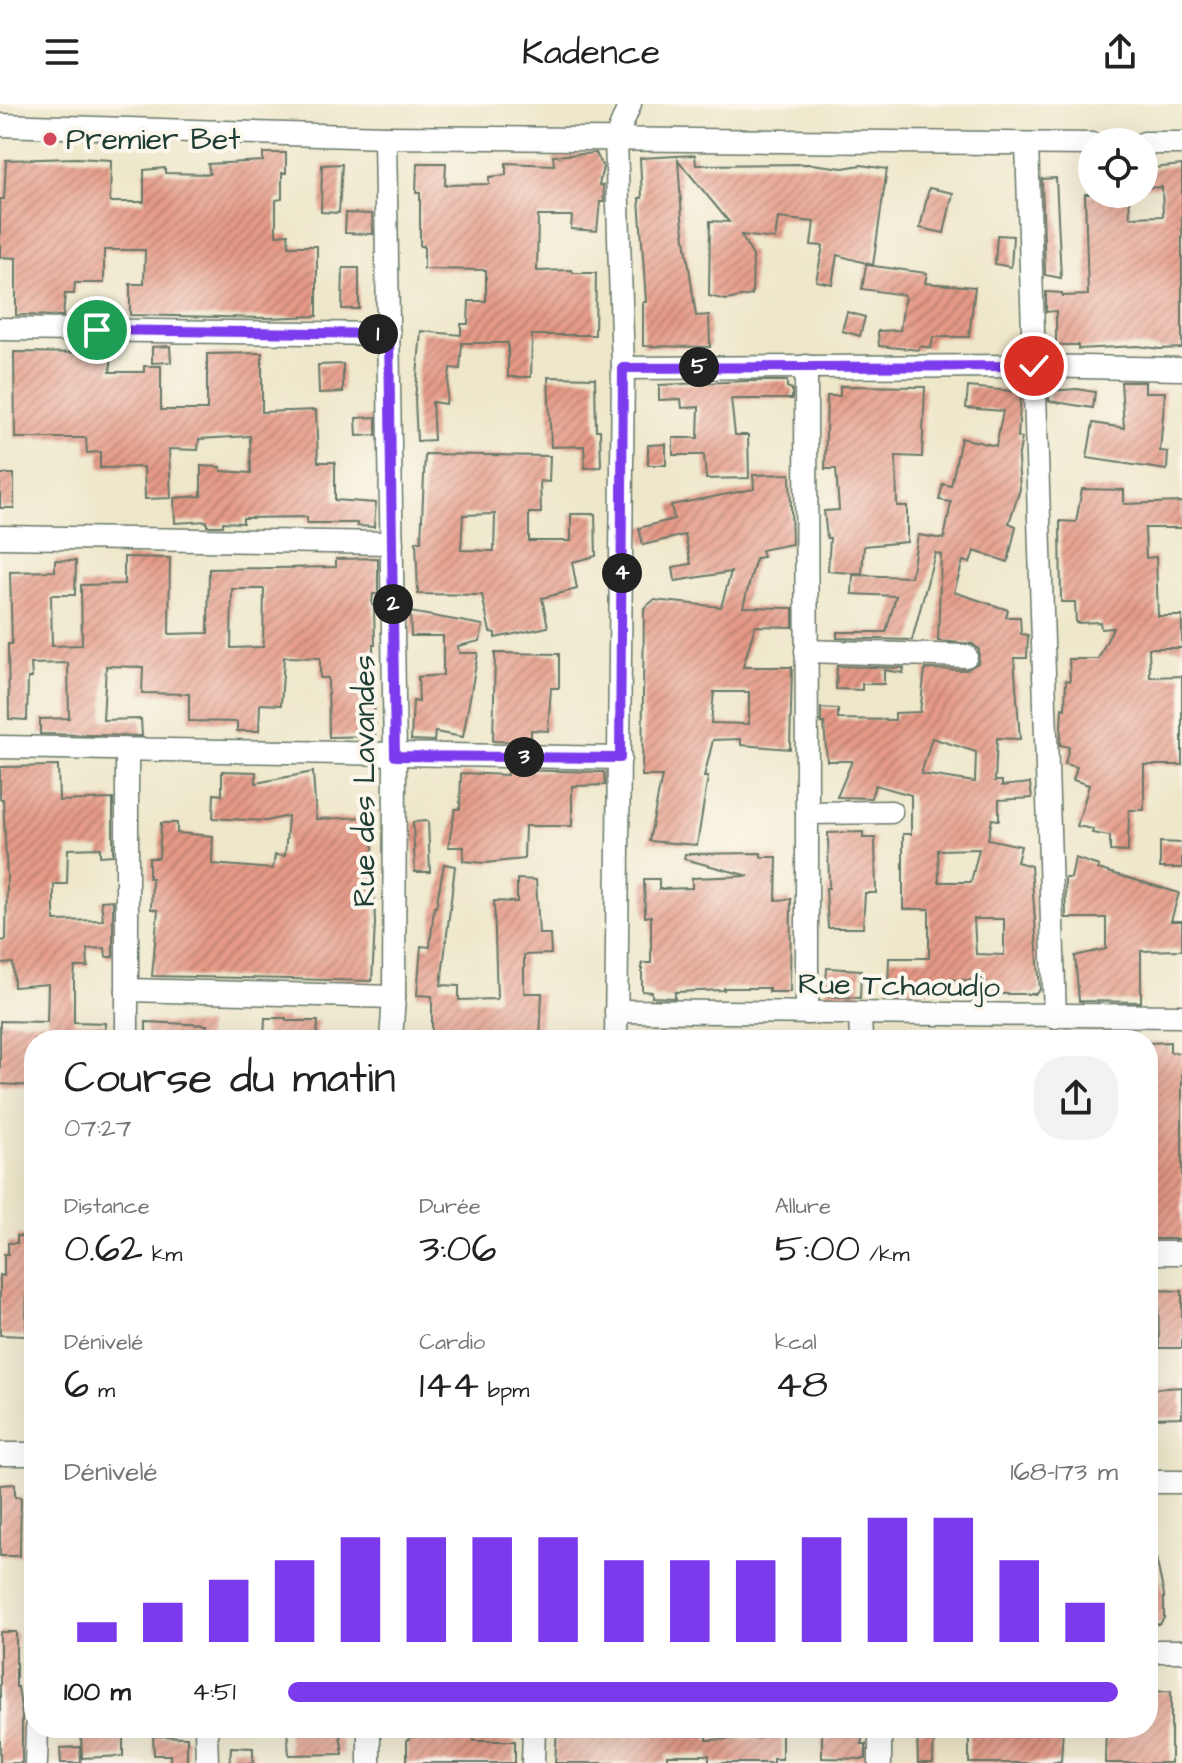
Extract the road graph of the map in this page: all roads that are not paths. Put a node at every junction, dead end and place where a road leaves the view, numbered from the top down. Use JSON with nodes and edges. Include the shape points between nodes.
{"nodes":[{"id":1,"x":630,"y":104,"type":"edge"},
{"id":2,"x":0,"y":125,"type":"edge"},
{"id":3,"x":385,"y":137,"type":"junction"},
{"id":4,"x":616,"y":138,"type":"junction"},
{"id":5,"x":1158,"y":143,"type":"edge"},
{"id":6,"x":1182,"y":143,"type":"edge"},
{"id":7,"x":1027,"y":144,"type":"junction"},
{"id":8,"x":1078,"y":144,"type":"edge"},
{"id":9,"x":0,"y":329,"type":"edge"},
{"id":10,"x":389,"y":334,"type":"junction"},
{"id":11,"x":806,"y":366,"type":"junction"},
{"id":12,"x":1034,"y":366,"type":"junction"},
{"id":13,"x":623,"y":368,"type":"junction"},
{"id":14,"x":1182,"y":369,"type":"edge"},
{"id":15,"x":0,"y":537,"type":"edge"},
{"id":16,"x":392,"y":543,"type":"junction"},
{"id":17,"x":806,"y":651,"type":"junction"},
{"id":18,"x":966,"y":656,"type":"dead end"},
{"id":19,"x":0,"y":747,"type":"edge"},
{"id":20,"x":127,"y":750,"type":"junction"},
{"id":21,"x":395,"y":756,"type":"junction"},
{"id":22,"x":620,"y":758,"type":"junction"},
{"id":23,"x":891,"y":812,"type":"dead end"},
{"id":24,"x":807,"y":813,"type":"junction"},
{"id":25,"x":127,"y":990,"type":"junction"},
{"id":26,"x":394,"y":997,"type":"junction"},
{"id":27,"x":616,"y":1011,"type":"junction"},
{"id":28,"x":807,"y":1013,"type":"junction"},
{"id":29,"x":860,"y":1015,"type":"junction"},
{"id":30,"x":1182,"y":1016,"type":"edge"},
{"id":31,"x":1055,"y":1017,"type":"junction"},
{"id":32,"x":127,"y":1030,"type":"edge"},
{"id":33,"x":392,"y":1030,"type":"edge"},
{"id":34,"x":616,"y":1030,"type":"edge"},
{"id":35,"x":861,"y":1030,"type":"edge"},
{"id":36,"x":1158,"y":1253,"type":"edge"},
{"id":37,"x":1182,"y":1253,"type":"edge"},
{"id":38,"x":0,"y":1454,"type":"edge"},
{"id":39,"x":24,"y":1454,"type":"edge"},
{"id":40,"x":1158,"y":1482,"type":"edge"},
{"id":41,"x":1182,"y":1482,"type":"edge"},
{"id":42,"x":1158,"y":1651,"type":"edge"},
{"id":43,"x":1182,"y":1651,"type":"edge"},
{"id":44,"x":37,"y":1738,"type":"edge"},
{"id":45,"x":206,"y":1738,"type":"edge"},
{"id":46,"x":369,"y":1738,"type":"edge"},
{"id":47,"x":534,"y":1738,"type":"edge"},
{"id":48,"x":880,"y":1738,"type":"edge"},
{"id":49,"x":36,"y":1763,"type":"edge"},
{"id":50,"x":207,"y":1763,"type":"edge"},
{"id":51,"x":369,"y":1763,"type":"edge"},
{"id":52,"x":533,"y":1763,"type":"edge"},
{"id":53,"x":880,"y":1763,"type":"edge"}],
"edges":[{"from":1,"to":4,"type":"street"},
{"from":2,"to":3,"type":"street"},
{"from":3,"to":4,"type":"street"},
{"from":3,"to":10,"type":"street","name":"Rue des Lavandes"},
{"from":4,"to":7,"type":"street"},
{"from":4,"to":13,"type":"street"},
{"from":5,"to":6,"type":"street"},
{"from":7,"to":8,"type":"street"},
{"from":7,"to":12,"type":"street"},
{"from":9,"to":10,"type":"street"},
{"from":10,"to":16,"type":"street","name":"Rue des Lavandes"},
{"from":11,"to":12,"type":"street"},
{"from":11,"to":13,"type":"street"},
{"from":11,"to":17,"type":"street"},
{"from":12,"to":14,"type":"street"},
{"from":12,"to":31,"type":"street"},
{"from":13,"to":22,"type":"street"},
{"from":15,"to":16,"type":"street"},
{"from":16,"to":21,"type":"street","name":"Rue des Lavandes"},
{"from":17,"to":18,"type":"street"},
{"from":17,"to":24,"type":"street"},
{"from":19,"to":20,"type":"street"},
{"from":20,"to":21,"type":"street"},
{"from":20,"to":25,"type":"street"},
{"from":21,"to":22,"type":"street"},
{"from":21,"to":26,"type":"street","name":"Rue des Lavandes"},
{"from":22,"to":27,"type":"street"},
{"from":23,"to":24,"type":"street"},
{"from":24,"to":28,"type":"street"},
{"from":25,"to":26,"type":"street"},
{"from":25,"to":32,"type":"street"},
{"from":26,"to":33,"type":"street","name":"Rue des Lavandes"},
{"from":27,"to":28,"type":"street","name":"Rue Tchaoudjo"},
{"from":27,"to":34,"type":"street"},
{"from":28,"to":29,"type":"street","name":"Rue Tchaoudjo"},
{"from":29,"to":31,"type":"street","name":"Rue Tchaoudjo"},
{"from":29,"to":35,"type":"street"},
{"from":30,"to":31,"type":"street","name":"Rue Tchaoudjo"},
{"from":36,"to":37,"type":"street"},
{"from":38,"to":39,"type":"street"},
{"from":40,"to":41,"type":"street"},
{"from":42,"to":43,"type":"street"},
{"from":44,"to":49,"type":"street"},
{"from":45,"to":50,"type":"street"},
{"from":46,"to":51,"type":"street"},
{"from":47,"to":52,"type":"street"},
{"from":48,"to":53,"type":"street"}]}
